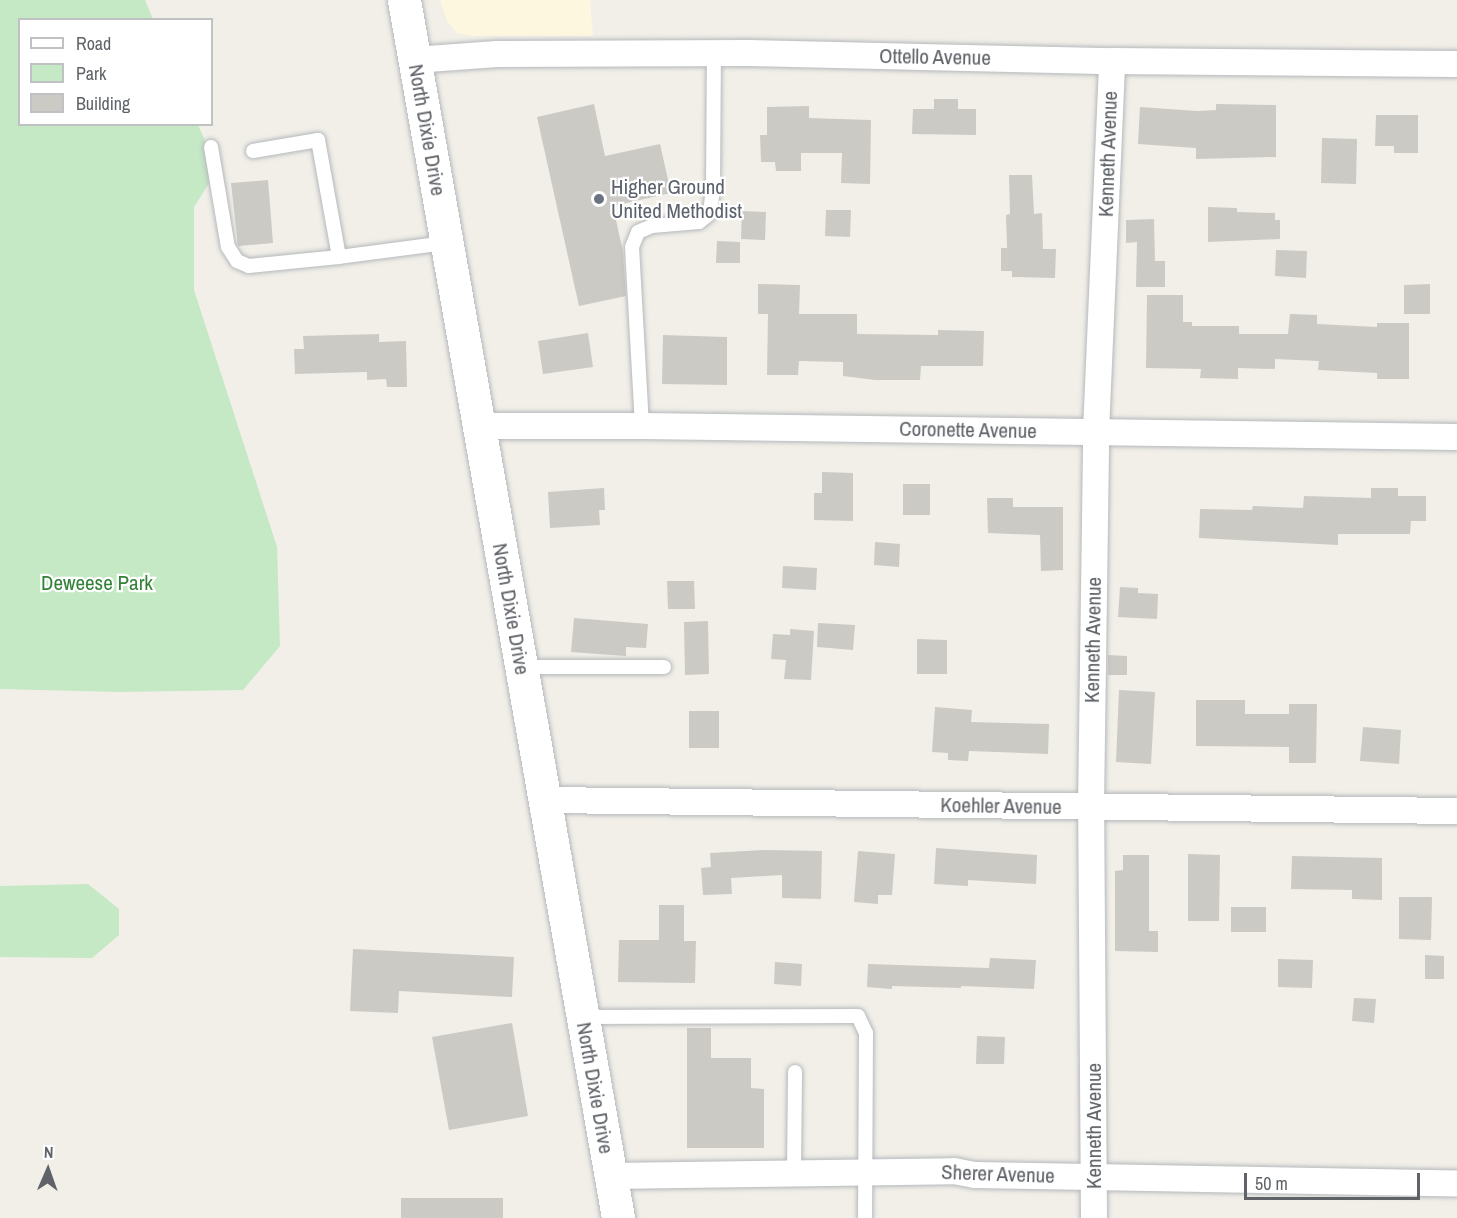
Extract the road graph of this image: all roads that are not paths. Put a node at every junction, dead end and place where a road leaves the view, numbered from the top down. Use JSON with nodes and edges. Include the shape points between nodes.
{"nodes":[{"id":1,"x":404,"y":0,"type":"edge"},
{"id":2,"x":714,"y":53,"type":"junction"},
{"id":3,"x":414,"y":60,"type":"junction"},
{"id":4,"x":1112,"y":61,"type":"junction"},
{"id":5,"x":1457,"y":64,"type":"edge"},
{"id":6,"x":211,"y":147,"type":"dead end"},
{"id":7,"x":254,"y":151,"type":"dead end"},
{"id":8,"x":446,"y":243,"type":"junction"},
{"id":9,"x":339,"y":257,"type":"junction"},
{"id":10,"x":479,"y":426,"type":"junction"},
{"id":11,"x":642,"y":426,"type":"junction"},
{"id":12,"x":1096,"y":432,"type":"junction"},
{"id":13,"x":1457,"y":436,"type":"edge"},
{"id":14,"x":521,"y":667,"type":"junction"},
{"id":15,"x":664,"y":668,"type":"dead end"},
{"id":16,"x":544,"y":800,"type":"junction"},
{"id":17,"x":1091,"y":807,"type":"junction"},
{"id":18,"x":1457,"y":811,"type":"edge"},
{"id":19,"x":582,"y":1017,"type":"junction"},
{"id":20,"x":795,"y":1072,"type":"dead end"},
{"id":21,"x":867,"y":1172,"type":"junction"},
{"id":22,"x":794,"y":1173,"type":"junction"},
{"id":23,"x":610,"y":1176,"type":"junction"},
{"id":24,"x":1095,"y":1178,"type":"junction"},
{"id":25,"x":1457,"y":1183,"type":"edge"},
{"id":26,"x":618,"y":1218,"type":"edge"},
{"id":27,"x":865,"y":1218,"type":"edge"},
{"id":28,"x":1095,"y":1218,"type":"edge"}],
"edges":[{"from":1,"to":3,"type":"main road","name":"North Dixie Drive"},
{"from":2,"to":3,"type":"street","name":"Ottello Avenue","via":[[497,54]]},
{"from":2,"to":4,"type":"street","name":"Ottello Avenue"},
{"from":2,"to":11,"type":"lane","via":[[710,213],[699,222],[652,226],[638,232],[632,247]]},
{"from":3,"to":8,"type":"main road","name":"North Dixie Drive"},
{"from":4,"to":5,"type":"street","name":"Ottello Avenue"},
{"from":4,"to":12,"type":"street","name":"Kenneth Avenue"},
{"from":6,"to":9,"type":"lane","via":[[228,247],[237,261],[249,266]]},
{"from":7,"to":9,"type":"lane","via":[[318,140]]},
{"from":8,"to":9,"type":"lane"},
{"from":8,"to":10,"type":"main road","name":"North Dixie Drive"},
{"from":10,"to":11,"type":"street","name":"Coronette Avenue"},
{"from":10,"to":14,"type":"main road","name":"North Dixie Drive"},
{"from":11,"to":12,"type":"street","name":"Coronette Avenue"},
{"from":12,"to":13,"type":"street","name":"Coronette Avenue"},
{"from":12,"to":17,"type":"street","name":"Kenneth Avenue"},
{"from":14,"to":15,"type":"lane"},
{"from":14,"to":16,"type":"main road","name":"North Dixie Drive"},
{"from":16,"to":17,"type":"street","name":"Koehler Avenue"},
{"from":16,"to":19,"type":"main road","name":"North Dixie Drive"},
{"from":17,"to":18,"type":"street","name":"Koehler Avenue"},
{"from":17,"to":24,"type":"street","name":"Kenneth Avenue"},
{"from":19,"to":21,"type":"lane","via":[[858,1016],[866,1033]]},
{"from":19,"to":23,"type":"main road","name":"North Dixie Drive"},
{"from":20,"to":22,"type":"lane"},
{"from":21,"to":22,"type":"street","name":"Sherer Avenue"},
{"from":21,"to":24,"type":"street","name":"Sherer Avenue","via":[[954,1171]]},
{"from":21,"to":27,"type":"lane"},
{"from":22,"to":23,"type":"street","name":"Sherer Avenue"},
{"from":23,"to":26,"type":"main road","name":"North Dixie Drive"},
{"from":24,"to":25,"type":"street","name":"Sherer Avenue"},
{"from":24,"to":28,"type":"street","name":"Kenneth Avenue"}]}
